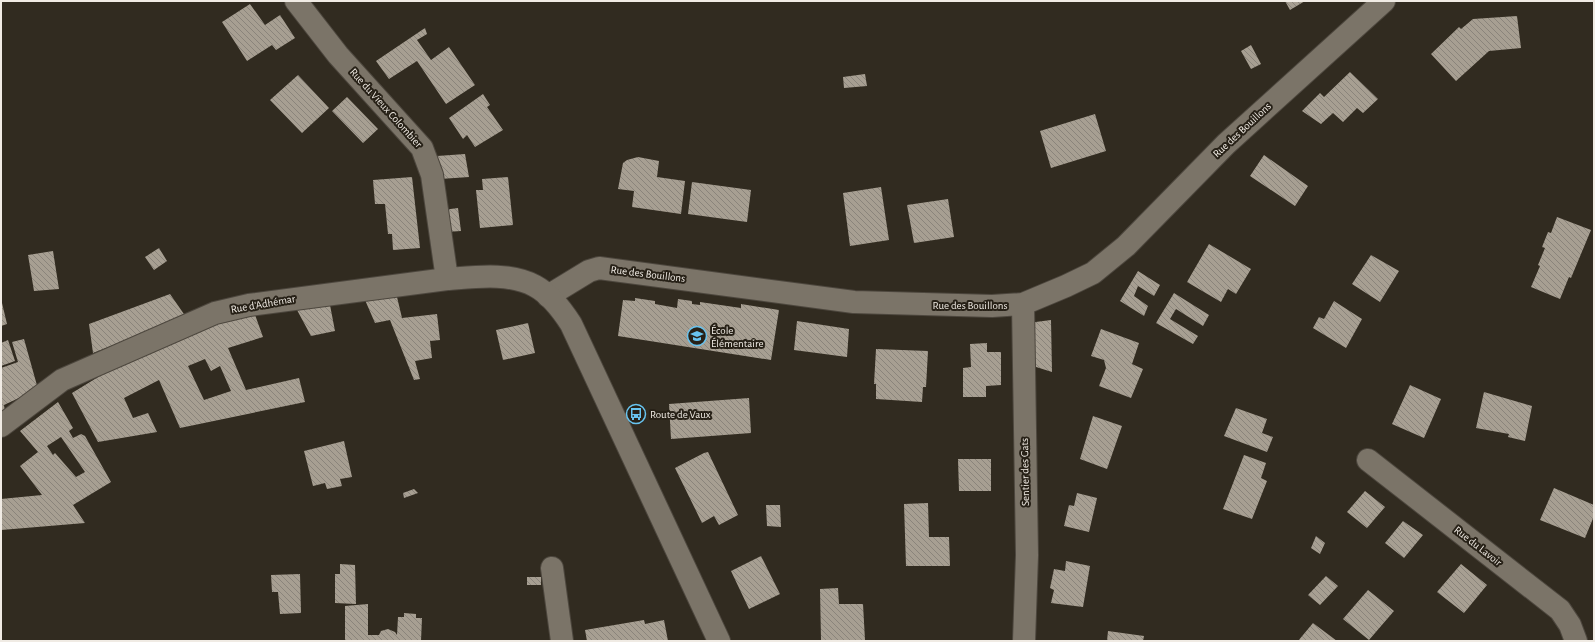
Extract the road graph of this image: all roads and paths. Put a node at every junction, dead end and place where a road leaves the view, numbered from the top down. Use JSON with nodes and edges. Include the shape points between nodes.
{"nodes":[{"id":1,"x":296,"y":1,"type":"edge"},
{"id":2,"x":1384,"y":1,"type":"edge"},
{"id":3,"x":447,"y":279,"type":"junction"},
{"id":4,"x":548,"y":296,"type":"junction"},
{"id":5,"x":1023,"y":304,"type":"junction"},
{"id":6,"x":1,"y":426,"type":"edge"},
{"id":7,"x":1368,"y":460,"type":"dead end"},
{"id":8,"x":552,"y":568,"type":"dead end"},
{"id":9,"x":562,"y":641,"type":"edge"},
{"id":10,"x":719,"y":641,"type":"edge"},
{"id":11,"x":1024,"y":641,"type":"edge"},
{"id":12,"x":1576,"y":641,"type":"edge"}],
"edges":[{"from":1,"to":3,"type":"street","name":"Rue du Vieux Colombier","via":[[338,55],[422,148],[432,175]]},
{"from":2,"to":5,"type":"street","name":"Rue des Bouillons","via":[[1226,144],[1126,246],[1093,273]]},
{"from":3,"to":4,"type":"street","name":"Rue d'Adhémar","via":[[477,277],[522,281],[536,286]]},
{"from":3,"to":6,"type":"street","name":"Rue d'Adhémar","via":[[249,305],[215,313],[62,380]]},
{"from":4,"to":5,"type":"street","name":"Rue des Bouillons","via":[[589,271],[599,268],[854,302],[992,306]]},
{"from":4,"to":10,"type":"street","via":[[571,324]]},
{"from":5,"to":11,"type":"street","name":"Sentier des Gats","via":[[1027,555]]},
{"from":7,"to":12,"type":"street","name":"Rue du Lavoir","via":[[1560,610],[1570,625]]},
{"from":8,"to":9,"type":"street"}]}
